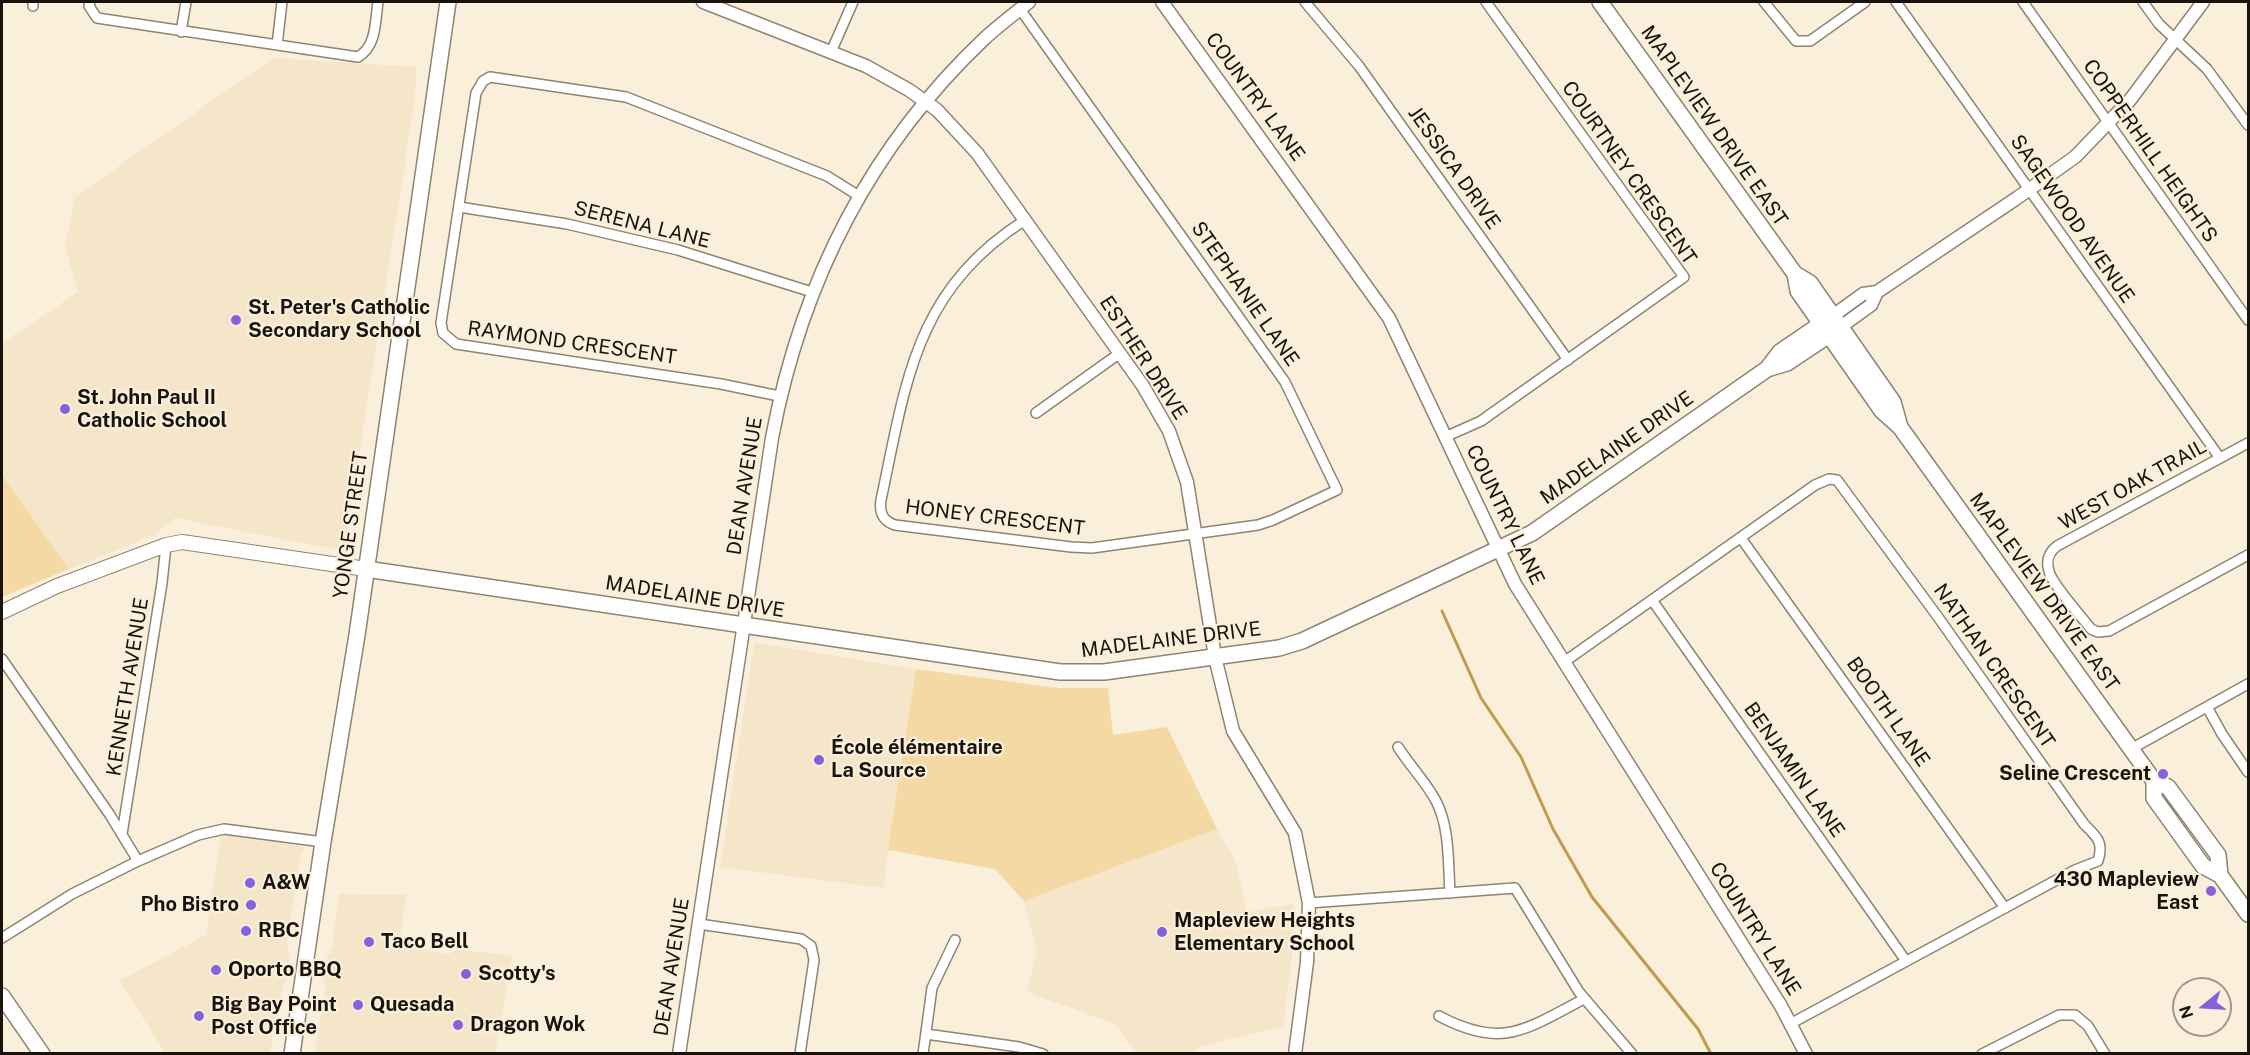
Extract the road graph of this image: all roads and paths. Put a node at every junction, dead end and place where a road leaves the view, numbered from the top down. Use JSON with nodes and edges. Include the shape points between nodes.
{"nodes":[{"id":1,"x":90,"y":2,"type":"edge"},
{"id":2,"x":186,"y":2,"type":"edge"},
{"id":3,"x":282,"y":2,"type":"edge"},
{"id":4,"x":378,"y":2,"type":"edge"},
{"id":5,"x":448,"y":2,"type":"edge"},
{"id":6,"x":703,"y":2,"type":"edge"},
{"id":7,"x":853,"y":2,"type":"edge"},
{"id":8,"x":1162,"y":2,"type":"edge"},
{"id":9,"x":1305,"y":2,"type":"edge"},
{"id":10,"x":1486,"y":2,"type":"edge"},
{"id":11,"x":1600,"y":2,"type":"edge"},
{"id":12,"x":1764,"y":2,"type":"edge"},
{"id":13,"x":1865,"y":2,"type":"edge"},
{"id":14,"x":1896,"y":2,"type":"edge"},
{"id":15,"x":2023,"y":2,"type":"edge"},
{"id":16,"x":2143,"y":2,"type":"edge"},
{"id":17,"x":2204,"y":2,"type":"edge"},
{"id":18,"x":1025,"y":5,"type":"edge"},
{"id":19,"x":181,"y":32,"type":"junction"},
{"id":20,"x":2176,"y":40,"type":"junction"},
{"id":21,"x":277,"y":45,"type":"junction"},
{"id":22,"x":831,"y":52,"type":"junction"},
{"id":23,"x":926,"y":101,"type":"junction"},
{"id":24,"x":2109,"y":124,"type":"junction"},
{"id":25,"x":2248,"y":124,"type":"edge"},
{"id":26,"x":2030,"y":190,"type":"junction"},
{"id":27,"x":859,"y":196,"type":"junction"},
{"id":28,"x":459,"y":207,"type":"junction"},
{"id":29,"x":1025,"y":220,"type":"junction"},
{"id":30,"x":813,"y":292,"type":"junction"},
{"id":31,"x":2248,"y":320,"type":"edge"},
{"id":32,"x":1831,"y":325,"type":"junction"},
{"id":33,"x":1120,"y":353,"type":"junction"},
{"id":34,"x":1568,"y":360,"type":"junction"},
{"id":35,"x":779,"y":396,"type":"junction"},
{"id":36,"x":1036,"y":413,"type":"dead end"},
{"id":37,"x":1445,"y":437,"type":"junction"},
{"id":38,"x":2248,"y":442,"type":"edge"},
{"id":39,"x":2220,"y":458,"type":"junction"},
{"id":40,"x":1196,"y":533,"type":"junction"},
{"id":41,"x":1741,"y":538,"type":"junction"},
{"id":42,"x":166,"y":544,"type":"junction"},
{"id":43,"x":1497,"y":550,"type":"junction"},
{"id":44,"x":2248,"y":555,"type":"edge"},
{"id":45,"x":366,"y":569,"type":"junction"},
{"id":46,"x":1652,"y":600,"type":"junction"},
{"id":47,"x":2,"y":612,"type":"edge"},
{"id":48,"x":743,"y":625,"type":"junction"},
{"id":49,"x":1215,"y":657,"type":"junction"},
{"id":50,"x":2,"y":659,"type":"edge"},
{"id":51,"x":1564,"y":662,"type":"junction"},
{"id":52,"x":2248,"y":684,"type":"edge"},
{"id":53,"x":2207,"y":707,"type":"junction"},
{"id":54,"x":1398,"y":747,"type":"dead end"},
{"id":55,"x":2131,"y":749,"type":"junction"},
{"id":56,"x":2248,"y":772,"type":"edge"},
{"id":57,"x":122,"y":834,"type":"junction"},
{"id":58,"x":323,"y":842,"type":"junction"},
{"id":59,"x":138,"y":861,"type":"junction"},
{"id":60,"x":1450,"y":893,"type":"junction"},
{"id":61,"x":1309,"y":903,"type":"junction"},
{"id":62,"x":2005,"y":908,"type":"junction"},
{"id":63,"x":2248,"y":914,"type":"edge"},
{"id":64,"x":699,"y":924,"type":"junction"},
{"id":65,"x":2,"y":939,"type":"edge"},
{"id":66,"x":955,"y":940,"type":"dead end"},
{"id":67,"x":1906,"y":961,"type":"junction"},
{"id":68,"x":2,"y":996,"type":"edge"},
{"id":69,"x":1584,"y":999,"type":"junction"},
{"id":70,"x":1439,"y":1016,"type":"dead end"},
{"id":71,"x":1790,"y":1024,"type":"junction"},
{"id":72,"x":926,"y":1034,"type":"junction"},
{"id":73,"x":42,"y":1053,"type":"edge"},
{"id":74,"x":292,"y":1053,"type":"edge"},
{"id":75,"x":679,"y":1053,"type":"edge"},
{"id":76,"x":800,"y":1053,"type":"edge"},
{"id":77,"x":922,"y":1053,"type":"edge"},
{"id":78,"x":1043,"y":1053,"type":"edge"},
{"id":79,"x":1295,"y":1053,"type":"edge"},
{"id":80,"x":1632,"y":1053,"type":"edge"},
{"id":81,"x":1806,"y":1053,"type":"edge"},
{"id":82,"x":1982,"y":1053,"type":"edge"},
{"id":83,"x":2105,"y":1053,"type":"edge"}],
"edges":[{"from":1,"to":19,"type":"street","via":[[97,18]]},
{"from":2,"to":19,"type":"street"},
{"from":3,"to":21,"type":"street"},
{"from":4,"to":21,"type":"street","via":[[371,46],[358,57]]},
{"from":5,"to":45,"type":"main road","name":"YONGE STREET"},
{"from":6,"to":22,"type":"street","name":"ESTHER DRIVE"},
{"from":7,"to":22,"type":"street"},
{"from":8,"to":37,"type":"street","name":"COUNTRY LANE","via":[[1386,313]]},
{"from":9,"to":34,"type":"street","name":"JESSICA DRIVE","via":[[1359,66]]},
{"from":10,"to":34,"type":"street","name":"COURTNEY CRESCENT","via":[[1684,277]]},
{"from":11,"to":32,"type":"main road","name":"MAPLEVIEW DRIVE EAST","via":[[1795,274],[1810,283]]},
{"from":12,"to":13,"type":"street","via":[[1796,41],[1810,41]]},
{"from":14,"to":26,"type":"street","name":"SAGEWOOD AVENUE"},
{"from":15,"to":24,"type":"street","name":"COPPERHILL HEIGHTS"},
{"from":16,"to":20,"type":"street"},
{"from":17,"to":20,"type":"street","name":"MADELAINE DRIVE"},
{"from":18,"to":23,"type":"street","name":"DEAN AVENUE","via":[[971,52]]},
{"from":18,"to":40,"type":"street","name":"STEPHANIE LANE","via":[[1284,379],[1336,490],[1264,523]]},
{"from":19,"to":21,"type":"street"},
{"from":20,"to":24,"type":"street","name":"MADELAINE DRIVE"},
{"from":20,"to":25,"type":"street","via":[[2207,69]]},
{"from":22,"to":23,"type":"street","name":"ESTHER DRIVE","via":[[882,74]]},
{"from":23,"to":27,"type":"street","name":"DEAN AVENUE"},
{"from":23,"to":29,"type":"street","name":"ESTHER DRIVE","via":[[966,139]]},
{"from":24,"to":26,"type":"street","name":"MADELAINE DRIVE","via":[[2075,157]]},
{"from":24,"to":31,"type":"street","name":"COPPERHILL HEIGHTS"},
{"from":26,"to":32,"type":"street","name":"MADELAINE DRIVE","via":[[1877,292],[1871,305]]},
{"from":26,"to":39,"type":"street","name":"SAGEWOOD AVENUE"},
{"from":27,"to":28,"type":"street","name":"RAYMOND CRESCENT","via":[[827,176],[626,97],[490,76],[476,93]]},
{"from":27,"to":30,"type":"street","name":"DEAN AVENUE"},
{"from":28,"to":30,"type":"street","name":"SERENA LANE","via":[[567,224],[667,247]]},
{"from":28,"to":35,"type":"street","name":"RAYMOND CRESCENT","via":[[441,322],[443,333],[452,342]]},
{"from":29,"to":33,"type":"street","name":"ESTHER DRIVE"},
{"from":29,"to":40,"type":"street","name":"HONEY CRESCENT","via":[[968,267],[926,329],[905,388],[881,500],[883,517],[895,525],[1077,548]]},
{"from":30,"to":35,"type":"street","name":"DEAN AVENUE"},
{"from":32,"to":43,"type":"main road","name":"MADELAINE DRIVE","via":[[1780,352],[1767,369],[1532,533]]},
{"from":32,"to":55,"type":"main road","name":"MAPLEVIEW DRIVE EAST","via":[[1893,402],[1900,427]]},
{"from":33,"to":36,"type":"street"},
{"from":33,"to":40,"type":"street","name":"ESTHER DRIVE","via":[[1173,439],[1189,490]]},
{"from":34,"to":37,"type":"street","name":"COURTNEY CRESCENT","via":[[1484,420]]},
{"from":35,"to":48,"type":"street","name":"DEAN AVENUE"},
{"from":37,"to":43,"type":"street","name":"COUNTRY LANE"},
{"from":38,"to":39,"type":"street","name":"WEST OAK TRAIL"},
{"from":39,"to":44,"type":"street","name":"WEST OAK TRAIL","via":[[2057,546],[2048,559],[2049,574],[2091,629],[2109,631]]},
{"from":40,"to":49,"type":"street","name":"ESTHER DRIVE"},
{"from":41,"to":46,"type":"street","name":"NATHAN CRESCENT"},
{"from":41,"to":62,"type":"street","name":"BOOTH LANE"},
{"from":41,"to":62,"type":"street","name":"NATHAN CRESCENT","via":[[1815,485],[1837,480],[2099,840],[2098,861]]},
{"from":42,"to":45,"type":"main road","via":[[193,543]]},
{"from":42,"to":47,"type":"main road"},
{"from":42,"to":57,"type":"street","name":"KENNETH AVENUE"},
{"from":43,"to":49,"type":"main road","name":"MADELAINE DRIVE","via":[[1296,644]]},
{"from":43,"to":51,"type":"street","name":"COUNTRY LANE"},
{"from":45,"to":48,"type":"main road","name":"MADELAINE DRIVE"},
{"from":45,"to":58,"type":"main road","name":"YONGE STREET"},
{"from":46,"to":51,"type":"street","name":"NATHAN CRESCENT"},
{"from":46,"to":67,"type":"street","name":"BENJAMIN LANE"},
{"from":48,"to":49,"type":"main road","name":"MADELAINE DRIVE","via":[[1075,673]]},
{"from":48,"to":64,"type":"street","name":"DEAN AVENUE"},
{"from":49,"to":61,"type":"street","name":"ESTHER DRIVE","via":[[1233,731],[1295,833]]},
{"from":50,"to":57,"type":"street"},
{"from":51,"to":71,"type":"street","name":"COUNTRY LANE"},
{"from":52,"to":53,"type":"street"},
{"from":53,"to":55,"type":"street"},
{"from":53,"to":56,"type":"street"},
{"from":54,"to":60,"type":"street","via":[[1440,811]]},
{"from":55,"to":63,"type":"main road","name":"MAPLEVIEW DRIVE EAST","via":[[2154,781],[2154,798],[2203,866],[2220,874]]},
{"from":57,"to":59,"type":"street"},
{"from":58,"to":59,"type":"street","via":[[224,829]]},
{"from":58,"to":74,"type":"main road","name":"YONGE STREET"},
{"from":59,"to":65,"type":"street","via":[[72,894]]},
{"from":60,"to":61,"type":"street"},
{"from":60,"to":69,"type":"street","via":[[1515,888]]},
{"from":61,"to":79,"type":"street","name":"ESTHER DRIVE","via":[[1307,962]]},
{"from":62,"to":67,"type":"street","name":"NATHAN CRESCENT"},
{"from":64,"to":75,"type":"street","name":"DEAN AVENUE"},
{"from":64,"to":76,"type":"street","via":[[801,939],[810,946],[814,960]]},
{"from":66,"to":72,"type":"street","via":[[932,988]]},
{"from":67,"to":71,"type":"street","name":"NATHAN CRESCENT"},
{"from":68,"to":73,"type":"main road"},
{"from":69,"to":70,"type":"street","via":[[1529,1028],[1509,1034],[1477,1031]]},
{"from":69,"to":80,"type":"street"},
{"from":71,"to":81,"type":"street","name":"COUNTRY LANE"},
{"from":72,"to":77,"type":"street"},
{"from":72,"to":78,"type":"street"},
{"from":82,"to":83,"type":"street","via":[[2059,1015],[2075,1015],[2088,1026]]}]}
